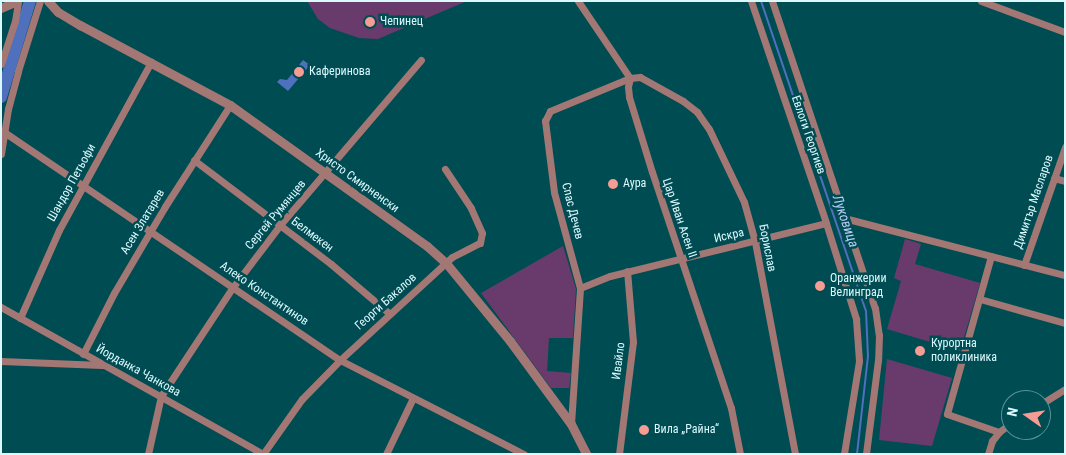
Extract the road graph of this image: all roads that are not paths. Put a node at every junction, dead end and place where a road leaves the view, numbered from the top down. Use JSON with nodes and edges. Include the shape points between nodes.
{"nodes":[{"id":1,"x":18,"y":1,"type":"edge"},
{"id":2,"x":40,"y":1,"type":"edge"},
{"id":3,"x":48,"y":1,"type":"edge"},
{"id":4,"x":578,"y":1,"type":"edge"},
{"id":5,"x":751,"y":1,"type":"edge"},
{"id":6,"x":772,"y":1,"type":"edge"},
{"id":7,"x":981,"y":1,"type":"edge"},
{"id":8,"x":1,"y":8,"type":"edge"},
{"id":9,"x":1065,"y":32,"type":"edge"},
{"id":10,"x":421,"y":60,"type":"dead end"},
{"id":11,"x":152,"y":62,"type":"junction"},
{"id":12,"x":1,"y":64,"type":"edge"},
{"id":13,"x":630,"y":78,"type":"junction"},
{"id":14,"x":230,"y":105,"type":"junction"},
{"id":15,"x":4,"y":132,"type":"junction"},
{"id":16,"x":1065,"y":147,"type":"edge"},
{"id":17,"x":1,"y":154,"type":"edge"},
{"id":18,"x":194,"y":160,"type":"junction"},
{"id":19,"x":445,"y":169,"type":"dead end"},
{"id":20,"x":325,"y":174,"type":"junction"},
{"id":21,"x":1054,"y":178,"type":"junction"},
{"id":22,"x":1065,"y":181,"type":"edge"},
{"id":23,"x":84,"y":186,"type":"junction"},
{"id":24,"x":844,"y":218,"type":"junction"},
{"id":25,"x":826,"y":223,"type":"junction"},
{"id":26,"x":280,"y":225,"type":"junction"},
{"id":27,"x":150,"y":231,"type":"junction"},
{"id":28,"x":755,"y":242,"type":"junction"},
{"id":29,"x":991,"y":256,"type":"junction"},
{"id":30,"x":681,"y":259,"type":"junction"},
{"id":31,"x":446,"y":263,"type":"junction"},
{"id":32,"x":1024,"y":265,"type":"junction"},
{"id":33,"x":627,"y":271,"type":"junction"},
{"id":34,"x":1065,"y":275,"type":"edge"},
{"id":35,"x":233,"y":287,"type":"junction"},
{"id":36,"x":580,"y":288,"type":"junction"},
{"id":37,"x":980,"y":299,"type":"junction"},
{"id":38,"x":1,"y":307,"type":"edge"},
{"id":39,"x":390,"y":314,"type":"junction"},
{"id":40,"x":20,"y":318,"type":"junction"},
{"id":41,"x":1065,"y":323,"type":"edge"},
{"id":42,"x":83,"y":354,"type":"junction"},
{"id":43,"x":340,"y":360,"type":"junction"},
{"id":44,"x":1,"y":361,"type":"edge"},
{"id":45,"x":105,"y":366,"type":"junction"},
{"id":46,"x":1065,"y":389,"type":"edge"},
{"id":47,"x":161,"y":396,"type":"junction"},
{"id":48,"x":413,"y":398,"type":"junction"},
{"id":49,"x":1051,"y":398,"type":"edge"},
{"id":50,"x":571,"y":424,"type":"junction"},
{"id":51,"x":999,"y":432,"type":"joint"},
{"id":52,"x":148,"y":454,"type":"edge"},
{"id":53,"x":263,"y":454,"type":"edge"},
{"id":54,"x":386,"y":454,"type":"edge"},
{"id":55,"x":524,"y":454,"type":"edge"},
{"id":56,"x":586,"y":454,"type":"edge"},
{"id":57,"x":619,"y":454,"type":"edge"},
{"id":58,"x":740,"y":454,"type":"edge"},
{"id":59,"x":795,"y":454,"type":"edge"},
{"id":60,"x":844,"y":454,"type":"edge"},
{"id":61,"x":866,"y":454,"type":"edge"},
{"id":62,"x":988,"y":454,"type":"edge"}],
"edges":[{"from":1,"to":8,"type":"street"},
{"from":1,"to":12,"type":"street"},
{"from":2,"to":15,"type":"street","via":[[18,70]]},
{"from":3,"to":11,"type":"street","name":"Христо Смирненски","via":[[58,12]]},
{"from":4,"to":13,"type":"street"},
{"from":5,"to":25,"type":"street","name":"Евлоги Георгиев"},
{"from":6,"to":24,"type":"street","name":"Евлоги Георгиев"},
{"from":7,"to":9,"type":"street"},
{"from":10,"to":20,"type":"street","name":"Сергей Румянцев"},
{"from":11,"to":14,"type":"street","name":"Христо Смирненски"},
{"from":11,"to":23,"type":"street","name":"Шандор Петьофи"},
{"from":13,"to":28,"type":"street","name":"Борислав","via":[[650,81],[697,112],[709,129],[744,202]]},
{"from":13,"to":30,"type":"street","name":"Цар Иван Асен II","via":[[629,97]]},
{"from":13,"to":36,"type":"street","name":"Спас Дечев","via":[[550,111],[544,121],[554,192]]},
{"from":14,"to":18,"type":"street","name":"Асен Златарев"},
{"from":14,"to":20,"type":"street","name":"Христо Смирненски"},
{"from":15,"to":17,"type":"street"},
{"from":15,"to":23,"type":"street","name":"Алеко Константинов"},
{"from":16,"to":21,"type":"street","name":"Димитър Масларов"},
{"from":18,"to":26,"type":"street","name":"Белмекен"},
{"from":18,"to":27,"type":"street","name":"Асен Златарев"},
{"from":19,"to":31,"type":"street","name":"Георги Бакалов","via":[[471,208],[482,233],[482,239],[476,246]]},
{"from":20,"to":26,"type":"street","name":"Сергей Румянцев"},
{"from":20,"to":31,"type":"street","name":"Христо Смирненски"},
{"from":21,"to":22,"type":"street"},
{"from":21,"to":32,"type":"street","name":"Димитър Масларов"},
{"from":23,"to":27,"type":"street","name":"Алеко Константинов"},
{"from":23,"to":40,"type":"street","name":"Шандор Петьофи","via":[[52,244]]},
{"from":24,"to":29,"type":"street"},
{"from":24,"to":61,"type":"street","name":"Евлоги Георгиев","via":[[875,308],[878,334],[874,401]]},
{"from":25,"to":28,"type":"street","name":"Искра"},
{"from":25,"to":60,"type":"street","name":"Евлоги Георгиев","via":[[856,319],[859,341],[857,381]]},
{"from":26,"to":35,"type":"street","name":"Сергей Румянцев"},
{"from":26,"to":39,"type":"street","name":"Белмекен"},
{"from":27,"to":35,"type":"street","name":"Алеко Константинов"},
{"from":27,"to":42,"type":"street","name":"Асен Златарев"},
{"from":28,"to":30,"type":"street","name":"Искра"},
{"from":28,"to":59,"type":"street","name":"Борислав"},
{"from":29,"to":32,"type":"street"},
{"from":29,"to":37,"type":"street"},
{"from":30,"to":33,"type":"street","name":"Искра"},
{"from":30,"to":58,"type":"street","name":"Цар Иван Асен II","via":[[731,408]]},
{"from":31,"to":39,"type":"street","name":"Георги Бакалов"},
{"from":31,"to":50,"type":"street","name":"Христо Смирненски","via":[[510,341]]},
{"from":32,"to":34,"type":"street"},
{"from":33,"to":36,"type":"street","name":"Искра"},
{"from":33,"to":57,"type":"street","name":"Ивайло","via":[[633,342]]},
{"from":35,"to":43,"type":"street","name":"Алеко Константинов"},
{"from":35,"to":47,"type":"street","name":"Сергей Румянцев"},
{"from":36,"to":50,"type":"street","name":"Спас Дечев"},
{"from":37,"to":41,"type":"street"},
{"from":37,"to":51,"type":"street","via":[[947,414]]},
{"from":38,"to":40,"type":"street","name":"Йорданка Чанкова"},
{"from":39,"to":43,"type":"street","name":"Георги Бакалов"},
{"from":40,"to":42,"type":"street","name":"Йорданка Чанкова"},
{"from":42,"to":45,"type":"street","name":"Йорданка Чанкова"},
{"from":43,"to":48,"type":"street","name":"Алеко Константинов"},
{"from":43,"to":53,"type":"street","name":"Георги Бакалов","via":[[302,399]]},
{"from":44,"to":45,"type":"street"},
{"from":45,"to":47,"type":"street","name":"Йорданка Чанкова"},
{"from":46,"to":49,"type":"street"},
{"from":47,"to":52,"type":"street","name":"Сергей Румянцев"},
{"from":47,"to":53,"type":"street","name":"Йорданка Чанкова"},
{"from":48,"to":54,"type":"street"},
{"from":48,"to":55,"type":"street","name":"Алеко Константинов"},
{"from":50,"to":56,"type":"street","name":"Христо Смирненски"},
{"from":51,"to":62,"type":"street"}]}
